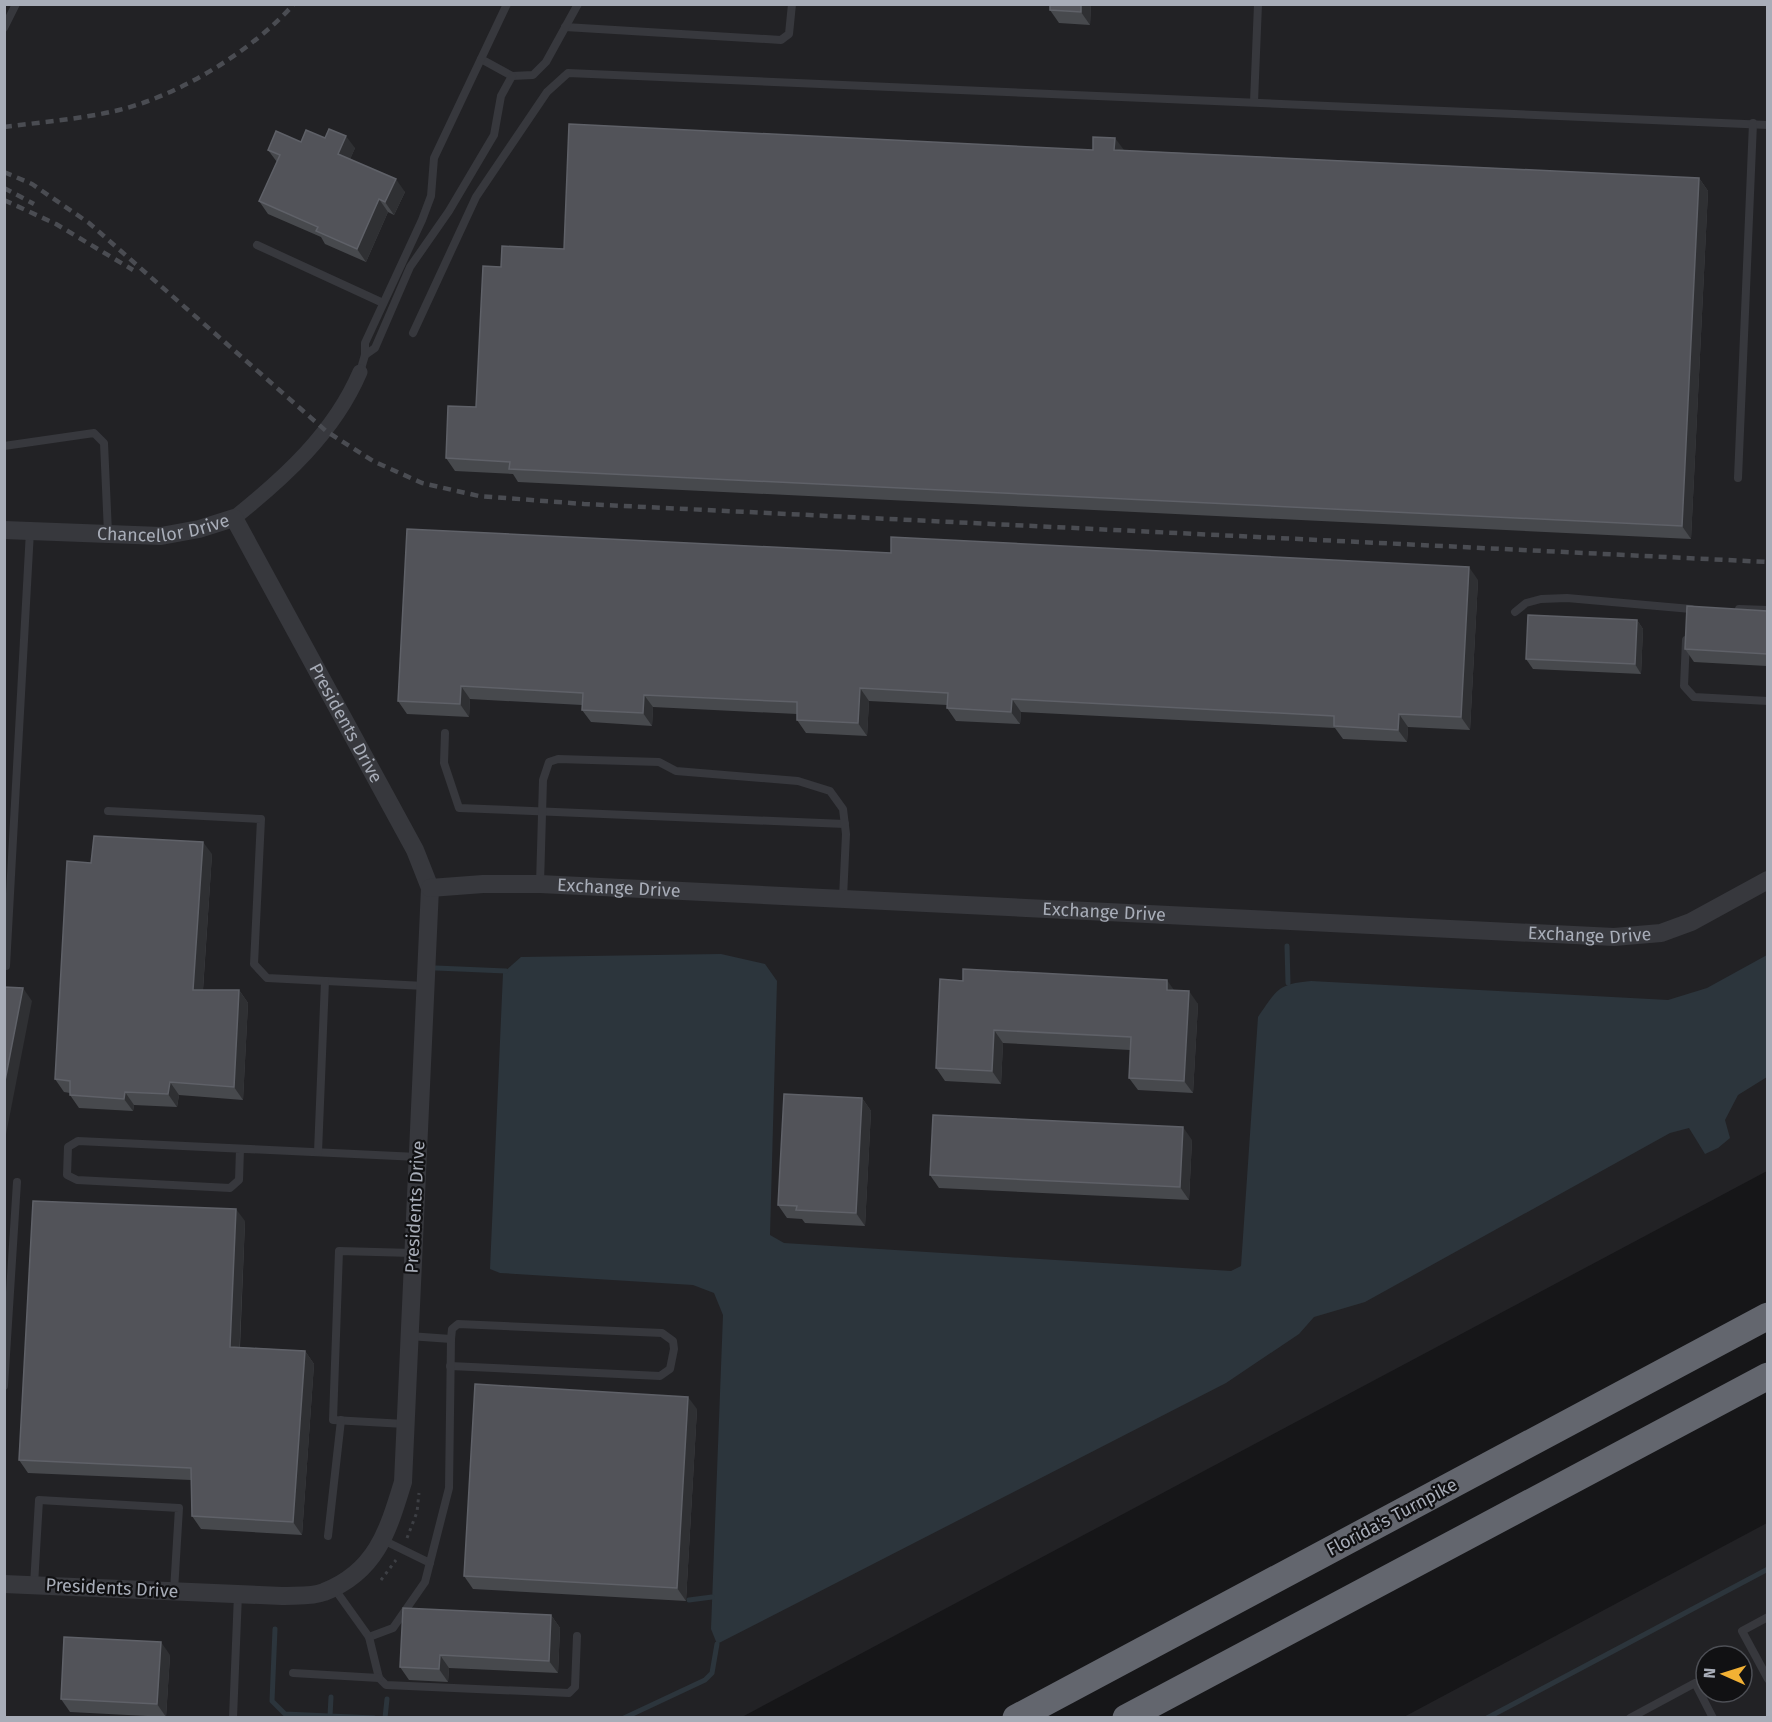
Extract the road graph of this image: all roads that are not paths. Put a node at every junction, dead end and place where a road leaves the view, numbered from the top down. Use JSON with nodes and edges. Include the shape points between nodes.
{"nodes":[{"id":1,"x":16,"y":4,"type":"edge"},
{"id":2,"x":507,"y":4,"type":"edge"},
{"id":3,"x":578,"y":4,"type":"edge"},
{"id":4,"x":792,"y":4,"type":"edge"},
{"id":5,"x":1258,"y":4,"type":"edge"},
{"id":6,"x":565,"y":27,"type":"junction"},
{"id":7,"x":4,"y":28,"type":"edge"},
{"id":8,"x":481,"y":59,"type":"junction"},
{"id":9,"x":512,"y":76,"type":"junction"},
{"id":10,"x":1254,"y":102,"type":"junction"},
{"id":11,"x":1753,"y":123,"type":"junction"},
{"id":12,"x":1767,"y":125,"type":"edge"},
{"id":13,"x":257,"y":245,"type":"dead end"},
{"id":14,"x":383,"y":303,"type":"junction"},
{"id":15,"x":413,"y":333,"type":"dead end"},
{"id":16,"x":365,"y":355,"type":"junction"},
{"id":17,"x":360,"y":372,"type":"joint"},
{"id":18,"x":4,"y":446,"type":"edge"},
{"id":19,"x":1738,"y":478,"type":"dead end"},
{"id":20,"x":234,"y":518,"type":"junction"},
{"id":21,"x":4,"y":530,"type":"edge"},
{"id":22,"x":30,"y":531,"type":"junction"},
{"id":23,"x":108,"y":535,"type":"junction"},
{"id":24,"x":1702,"y":609,"type":"edge"},
{"id":25,"x":1724,"y":609,"type":"edge"},
{"id":26,"x":1767,"y":610,"type":"edge"},
{"id":27,"x":1515,"y":612,"type":"dead end"},
{"id":28,"x":1686,"y":627,"type":"edge"},
{"id":29,"x":1767,"y":701,"type":"edge"},
{"id":30,"x":445,"y":733,"type":"dead end"},
{"id":31,"x":108,"y":811,"type":"dead end"},
{"id":32,"x":542,"y":812,"type":"junction"},
{"id":33,"x":845,"y":824,"type":"junction"},
{"id":34,"x":1767,"y":880,"type":"edge"},
{"id":35,"x":540,"y":885,"type":"junction"},
{"id":36,"x":430,"y":888,"type":"junction"},
{"id":37,"x":843,"y":899,"type":"junction"},
{"id":38,"x":6,"y":966,"type":"dead end"},
{"id":39,"x":325,"y":981,"type":"junction"},
{"id":40,"x":425,"y":986,"type":"junction"},
{"id":41,"x":240,"y":1149,"type":"junction"},
{"id":42,"x":318,"y":1152,"type":"junction"},
{"id":43,"x":418,"y":1157,"type":"junction"},
{"id":44,"x":17,"y":1182,"type":"dead end"},
{"id":45,"x":413,"y":1253,"type":"junction"},
{"id":46,"x":1767,"y":1316,"type":"edge"},
{"id":47,"x":409,"y":1336,"type":"junction"},
{"id":48,"x":451,"y":1339,"type":"junction"},
{"id":49,"x":450,"y":1366,"type":"junction"},
{"id":50,"x":1767,"y":1376,"type":"edge"},
{"id":51,"x":4,"y":1386,"type":"edge"},
{"id":52,"x":341,"y":1420,"type":"junction"},
{"id":53,"x":405,"y":1424,"type":"junction"},
{"id":54,"x":328,"y":1536,"type":"dead end"},
{"id":55,"x":383,"y":1540,"type":"junction"},
{"id":56,"x":430,"y":1563,"type":"junction"},
{"id":57,"x":4,"y":1584,"type":"edge"},
{"id":58,"x":34,"y":1585,"type":"junction"},
{"id":59,"x":333,"y":1587,"type":"junction"},
{"id":60,"x":174,"y":1591,"type":"junction"},
{"id":61,"x":238,"y":1594,"type":"junction"},
{"id":62,"x":1767,"y":1617,"type":"edge"},
{"id":63,"x":369,"y":1636,"type":"junction"},
{"id":64,"x":577,"y":1636,"type":"dead end"},
{"id":65,"x":293,"y":1673,"type":"dead end"},
{"id":66,"x":379,"y":1678,"type":"junction"},
{"id":67,"x":1767,"y":1679,"type":"edge"},
{"id":68,"x":233,"y":1718,"type":"edge"},
{"id":69,"x":1016,"y":1718,"type":"edge"},
{"id":70,"x":1126,"y":1718,"type":"edge"},
{"id":71,"x":1630,"y":1718,"type":"edge"},
{"id":72,"x":1713,"y":1718,"type":"edge"}],
"edges":[{"from":1,"to":7,"type":"lane"},
{"from":2,"to":8,"type":"lane"},
{"from":3,"to":6,"type":"lane"},
{"from":4,"to":6,"type":"lane","via":[[789,34],[780,40]]},
{"from":5,"to":10,"type":"lane"},
{"from":6,"to":9,"type":"lane","via":[[546,62],[533,75]]},
{"from":8,"to":9,"type":"lane"},
{"from":8,"to":14,"type":"lane","via":[[434,158],[431,196]]},
{"from":9,"to":16,"type":"lane","via":[[501,96],[494,135],[410,267],[375,348]]},
{"from":10,"to":11,"type":"lane"},
{"from":10,"to":15,"type":"lane","via":[[568,73],[547,92],[476,197]]},
{"from":11,"to":12,"type":"lane"},
{"from":11,"to":19,"type":"lane"},
{"from":13,"to":14,"type":"lane"},
{"from":14,"to":16,"type":"lane","via":[[364,343]]},
{"from":16,"to":17,"type":"lane"},
{"from":17,"to":20,"type":"street","name":"Chancellor Drive","via":[[326,431],[273,486]]},
{"from":18,"to":23,"type":"lane","via":[[94,433],[104,443]]},
{"from":20,"to":23,"type":"street","name":"Chancellor Drive","via":[[161,536]]},
{"from":20,"to":36,"type":"street","name":"Presidents Drive","via":[[415,850]]},
{"from":21,"to":22,"type":"street","name":"Chancellor Drive"},
{"from":22,"to":23,"type":"street","name":"Chancellor Drive"},
{"from":22,"to":38,"type":"lane"},
{"from":24,"to":27,"type":"lane","via":[[1689,612],[1550,599],[1526,603]]},
{"from":25,"to":26,"type":"lane"},
{"from":28,"to":29,"type":"lane","via":[[1684,686],[1694,697]]},
{"from":30,"to":32,"type":"lane","via":[[444,763],[459,808]]},
{"from":31,"to":39,"type":"lane","via":[[261,819],[254,964],[267,978]]},
{"from":32,"to":33,"type":"lane"},
{"from":32,"to":33,"type":"lane","via":[[543,780],[549,762],[659,762],[676,771],[798,781],[830,791],[843,809]]},
{"from":32,"to":35,"type":"lane"},
{"from":33,"to":37,"type":"lane"},
{"from":34,"to":37,"type":"street","name":"Exchange Drive","via":[[1691,922],[1660,933],[1614,937]]},
{"from":35,"to":36,"type":"street","name":"Exchange Drive"},
{"from":35,"to":37,"type":"street","name":"Exchange Drive"},
{"from":36,"to":40,"type":"street","name":"Presidents Drive"},
{"from":39,"to":40,"type":"lane"},
{"from":39,"to":42,"type":"lane"},
{"from":40,"to":43,"type":"street","name":"Presidents Drive"},
{"from":41,"to":41,"type":"lane","via":[[78,1141],[68,1147],[67,1174],[77,1180],[230,1188],[239,1180]]},
{"from":41,"to":42,"type":"lane"},
{"from":42,"to":43,"type":"lane"},
{"from":43,"to":45,"type":"street","name":"Presidents Drive"},
{"from":44,"to":51,"type":"lane"},
{"from":45,"to":47,"type":"street","name":"Presidents Drive"},
{"from":45,"to":52,"type":"lane","via":[[339,1251],[333,1420]]},
{"from":46,"to":69,"type":"highway","name":"Florida's Turnpike"},
{"from":47,"to":48,"type":"lane"},
{"from":47,"to":53,"type":"street","name":"Presidents Drive"},
{"from":48,"to":49,"type":"lane"},
{"from":48,"to":49,"type":"lane","via":[[452,1329],[458,1324],[662,1333],[673,1341],[674,1349],[670,1369],[660,1376]]},
{"from":49,"to":56,"type":"lane","via":[[449,1488]]},
{"from":50,"to":70,"type":"highway"},
{"from":52,"to":53,"type":"lane"},
{"from":52,"to":54,"type":"lane"},
{"from":53,"to":55,"type":"street","name":"Presidents Drive","via":[[403,1482]]},
{"from":55,"to":56,"type":"lane"},
{"from":55,"to":59,"type":"street","name":"Presidents Drive","via":[[362,1569]]},
{"from":56,"to":63,"type":"lane","via":[[425,1582],[393,1628]]},
{"from":57,"to":58,"type":"street","name":"Presidents Drive"},
{"from":58,"to":60,"type":"street","name":"Presidents Drive"},
{"from":58,"to":60,"type":"lane","via":[[39,1500],[179,1508]]},
{"from":59,"to":61,"type":"street","name":"Presidents Drive","via":[[323,1593]]},
{"from":59,"to":63,"type":"lane"},
{"from":60,"to":61,"type":"street","name":"Presidents Drive"},
{"from":61,"to":68,"type":"lane"},
{"from":62,"to":67,"type":"lane","via":[[1742,1631]]},
{"from":63,"to":66,"type":"lane"},
{"from":64,"to":66,"type":"lane","via":[[575,1687],[569,1693],[386,1685]]},
{"from":65,"to":66,"type":"lane"},
{"from":71,"to":72,"type":"lane","via":[[1695,1683]]}]}
